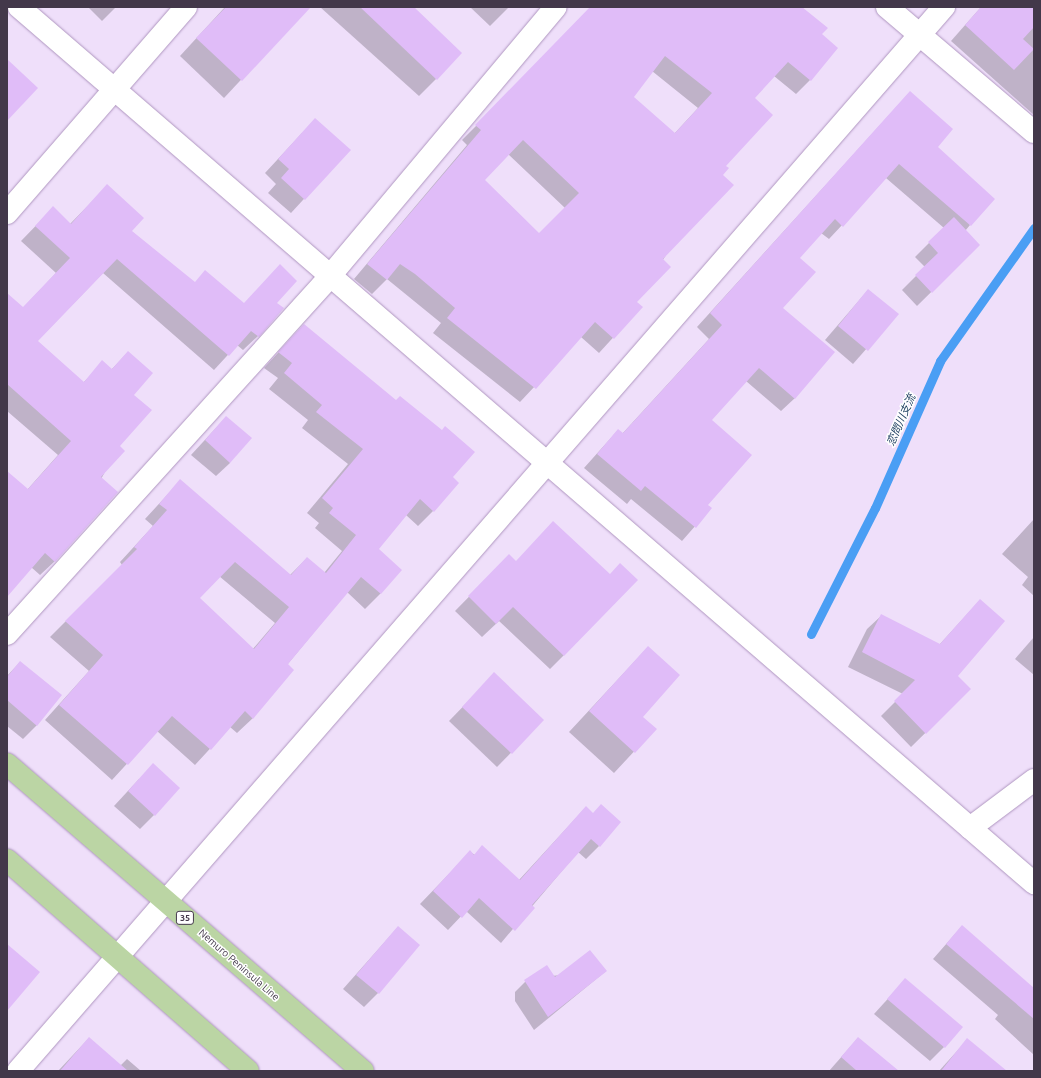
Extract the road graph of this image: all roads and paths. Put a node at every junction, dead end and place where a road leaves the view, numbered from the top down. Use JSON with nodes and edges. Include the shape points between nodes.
{"nodes":[{"id":1,"x":19,"y":7,"type":"edge"},
{"id":2,"x":186,"y":7,"type":"edge"},
{"id":3,"x":556,"y":7,"type":"edge"},
{"id":4,"x":887,"y":7,"type":"edge"},
{"id":5,"x":944,"y":7,"type":"edge"},
{"id":6,"x":919,"y":35,"type":"junction"},
{"id":7,"x":114,"y":90,"type":"junction"},
{"id":8,"x":1034,"y":132,"type":"edge"},
{"id":9,"x":7,"y":213,"type":"edge"},
{"id":10,"x":330,"y":276,"type":"junction"},
{"id":11,"x":546,"y":464,"type":"junction"},
{"id":12,"x":7,"y":634,"type":"edge"},
{"id":13,"x":7,"y":764,"type":"edge"},
{"id":14,"x":1034,"y":780,"type":"edge"},
{"id":15,"x":970,"y":828,"type":"junction"},
{"id":16,"x":7,"y":860,"type":"edge"},
{"id":17,"x":1034,"y":883,"type":"edge"},
{"id":18,"x":165,"y":902,"type":"junction"},
{"id":19,"x":116,"y":956,"type":"junction"},
{"id":20,"x":18,"y":1071,"type":"edge"},
{"id":21,"x":248,"y":1071,"type":"edge"},
{"id":22,"x":363,"y":1071,"type":"edge"}],
"edges":[{"from":1,"to":7,"type":"street"},
{"from":2,"to":7,"type":"street"},
{"from":3,"to":10,"type":"street"},
{"from":4,"to":6,"type":"street"},
{"from":5,"to":6,"type":"street"},
{"from":6,"to":8,"type":"street"},
{"from":6,"to":11,"type":"street"},
{"from":7,"to":9,"type":"street"},
{"from":7,"to":10,"type":"street"},
{"from":10,"to":11,"type":"street"},
{"from":10,"to":12,"type":"street"},
{"from":11,"to":15,"type":"street"},
{"from":11,"to":18,"type":"street"},
{"from":13,"to":18,"type":"main road","name":"Nemuro Peninsula Line","number":"35"},
{"from":14,"to":15,"type":"street"},
{"from":15,"to":17,"type":"street"},
{"from":16,"to":19,"type":"main road"},
{"from":18,"to":19,"type":"street"},
{"from":18,"to":22,"type":"main road","name":"Nemuro Peninsula Line","number":"35"},
{"from":19,"to":20,"type":"street"},
{"from":19,"to":21,"type":"main road"}]}
